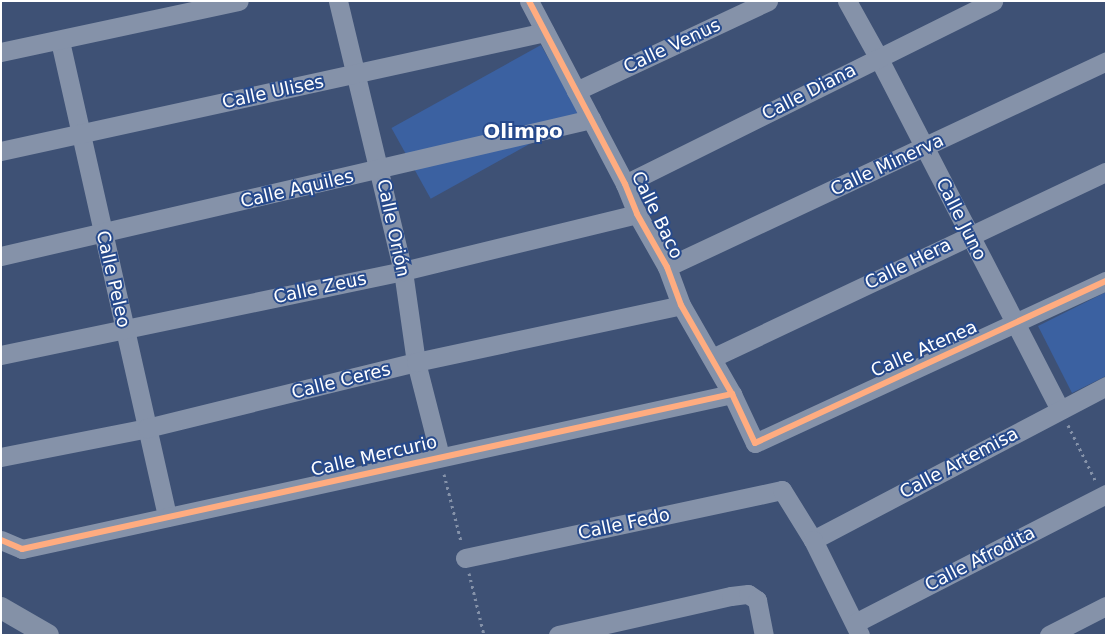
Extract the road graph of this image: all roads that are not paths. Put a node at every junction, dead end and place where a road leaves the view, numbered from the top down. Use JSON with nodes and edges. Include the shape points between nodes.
{"nodes":[{"id":1,"x":239,"y":1,"type":"edge"},
{"id":2,"x":338,"y":1,"type":"edge"},
{"id":3,"x":529,"y":1,"type":"edge"},
{"id":4,"x":768,"y":1,"type":"edge"},
{"id":5,"x":847,"y":1,"type":"edge"},
{"id":6,"x":993,"y":1,"type":"edge"},
{"id":7,"x":545,"y":32,"type":"junction"},
{"id":8,"x":60,"y":42,"type":"junction"},
{"id":9,"x":1,"y":52,"type":"edge"},
{"id":10,"x":878,"y":57,"type":"junction"},
{"id":11,"x":1106,"y":61,"type":"edge"},
{"id":12,"x":354,"y":74,"type":"junction"},
{"id":13,"x":576,"y":91,"type":"junction"},
{"id":14,"x":591,"y":119,"type":"junction"},
{"id":15,"x":81,"y":133,"type":"junction"},
{"id":16,"x":925,"y":148,"type":"junction"},
{"id":17,"x":1,"y":151,"type":"edge"},
{"id":18,"x":380,"y":170,"type":"junction"},
{"id":19,"x":1106,"y":172,"type":"edge"},
{"id":20,"x":625,"y":184,"type":"junction"},
{"id":21,"x":637,"y":214,"type":"junction"},
{"id":22,"x":103,"y":234,"type":"junction"},
{"id":23,"x":968,"y":236,"type":"junction"},
{"id":24,"x":1,"y":256,"type":"edge"},
{"id":25,"x":667,"y":267,"type":"junction"},
{"id":26,"x":403,"y":271,"type":"junction"},
{"id":27,"x":1106,"y":281,"type":"edge"},
{"id":28,"x":681,"y":305,"type":"junction"},
{"id":29,"x":1015,"y":324,"type":"junction"},
{"id":30,"x":125,"y":328,"type":"junction"},
{"id":31,"x":1,"y":355,"type":"edge"},
{"id":32,"x":712,"y":358,"type":"junction"},
{"id":33,"x":416,"y":362,"type":"junction"},
{"id":34,"x":1106,"y":386,"type":"edge"},
{"id":35,"x":732,"y":394,"type":"junction"},
{"id":36,"x":1060,"y":410,"type":"junction"},
{"id":37,"x":147,"y":428,"type":"junction"},
{"id":38,"x":755,"y":443,"type":"joint"},
{"id":39,"x":440,"y":456,"type":"junction"},
{"id":40,"x":1,"y":457,"type":"edge"},
{"id":41,"x":1105,"y":497,"type":"edge"},
{"id":42,"x":167,"y":517,"type":"junction"},
{"id":43,"x":1,"y":540,"type":"edge"},
{"id":44,"x":813,"y":540,"type":"junction"},
{"id":45,"x":466,"y":558,"type":"dead end"},
{"id":46,"x":1106,"y":606,"type":"edge"},
{"id":47,"x":1,"y":608,"type":"edge"},
{"id":48,"x":857,"y":629,"type":"edge"},
{"id":49,"x":48,"y":635,"type":"edge"},
{"id":50,"x":558,"y":635,"type":"edge"},
{"id":51,"x":764,"y":635,"type":"edge"},
{"id":52,"x":1049,"y":635,"type":"edge"}],
"edges":[{"from":1,"to":8,"type":"street"},
{"from":2,"to":12,"type":"street","name":"Calle Orión"},
{"from":3,"to":7,"type":"street","name":"Calle Baco"},
{"from":4,"to":13,"type":"street","name":"Calle Venus"},
{"from":5,"to":10,"type":"street","name":"Calle Juno"},
{"from":6,"to":10,"type":"street","name":"Calle Diana"},
{"from":7,"to":12,"type":"street","name":"Calle Ulises"},
{"from":7,"to":13,"type":"street","name":"Calle Baco"},
{"from":8,"to":9,"type":"street"},
{"from":8,"to":15,"type":"street","name":"Calle Peleo"},
{"from":10,"to":16,"type":"street","name":"Calle Juno"},
{"from":10,"to":20,"type":"street","name":"Calle Diana"},
{"from":11,"to":16,"type":"street","name":"Calle Minerva"},
{"from":12,"to":15,"type":"street","name":"Calle Ulises"},
{"from":12,"to":18,"type":"street","name":"Calle Orión"},
{"from":13,"to":14,"type":"street","name":"Calle Baco"},
{"from":14,"to":18,"type":"street","name":"Calle Aquiles"},
{"from":14,"to":20,"type":"street","name":"Calle Baco"},
{"from":15,"to":17,"type":"street","name":"Calle Ulises"},
{"from":15,"to":22,"type":"street","name":"Calle Peleo"},
{"from":16,"to":23,"type":"street","name":"Calle Juno"},
{"from":16,"to":25,"type":"street","name":"Calle Minerva"},
{"from":18,"to":22,"type":"street","name":"Calle Aquiles"},
{"from":18,"to":26,"type":"street","name":"Calle Orión"},
{"from":19,"to":23,"type":"street","name":"Calle Hera"},
{"from":20,"to":21,"type":"street","name":"Calle Baco"},
{"from":21,"to":25,"type":"street","name":"Calle Baco"},
{"from":21,"to":26,"type":"street","name":"Calle Zeus"},
{"from":22,"to":24,"type":"street","name":"Calle Aquiles"},
{"from":22,"to":30,"type":"street","name":"Calle Peleo"},
{"from":23,"to":29,"type":"street","name":"Calle Juno"},
{"from":23,"to":32,"type":"street","name":"Calle Hera"},
{"from":25,"to":28,"type":"street","name":"Calle Baco"},
{"from":26,"to":30,"type":"street","name":"Calle Zeus"},
{"from":26,"to":33,"type":"street","name":"Calle Orión"},
{"from":27,"to":29,"type":"street","name":"Calle Atenea"},
{"from":28,"to":32,"type":"street","name":"Calle Baco"},
{"from":28,"to":33,"type":"street","name":"Calle Ceres"},
{"from":29,"to":36,"type":"street","name":"Calle Juno"},
{"from":29,"to":38,"type":"street","name":"Calle Atenea"},
{"from":30,"to":31,"type":"street","name":"Calle Zeus"},
{"from":30,"to":37,"type":"street","name":"Calle Peleo"},
{"from":32,"to":35,"type":"street","name":"Calle Baco"},
{"from":33,"to":37,"type":"street","name":"Calle Ceres"},
{"from":33,"to":39,"type":"street","name":"Calle Orión"},
{"from":34,"to":36,"type":"street","name":"Calle Artemisa"},
{"from":35,"to":38,"type":"street","name":"Calle Baco"},
{"from":35,"to":39,"type":"street","name":"Calle Mercurio"},
{"from":36,"to":44,"type":"street","name":"Calle Artemisa"},
{"from":37,"to":40,"type":"street","name":"Calle Ceres"},
{"from":37,"to":42,"type":"street","name":"Calle Peleo"},
{"from":39,"to":42,"type":"street","name":"Calle Mercurio"},
{"from":41,"to":48,"type":"street","name":"Calle Afrodita"},
{"from":42,"to":43,"type":"street","name":"Calle Mercurio","via":[[22,548]]},
{"from":44,"to":45,"type":"street","name":"Calle Fedo","via":[[782,490]]},
{"from":44,"to":48,"type":"street"},
{"from":46,"to":52,"type":"street"},
{"from":47,"to":49,"type":"main road"},
{"from":50,"to":51,"type":"street","via":[[748,594],[757,600]]}]}
